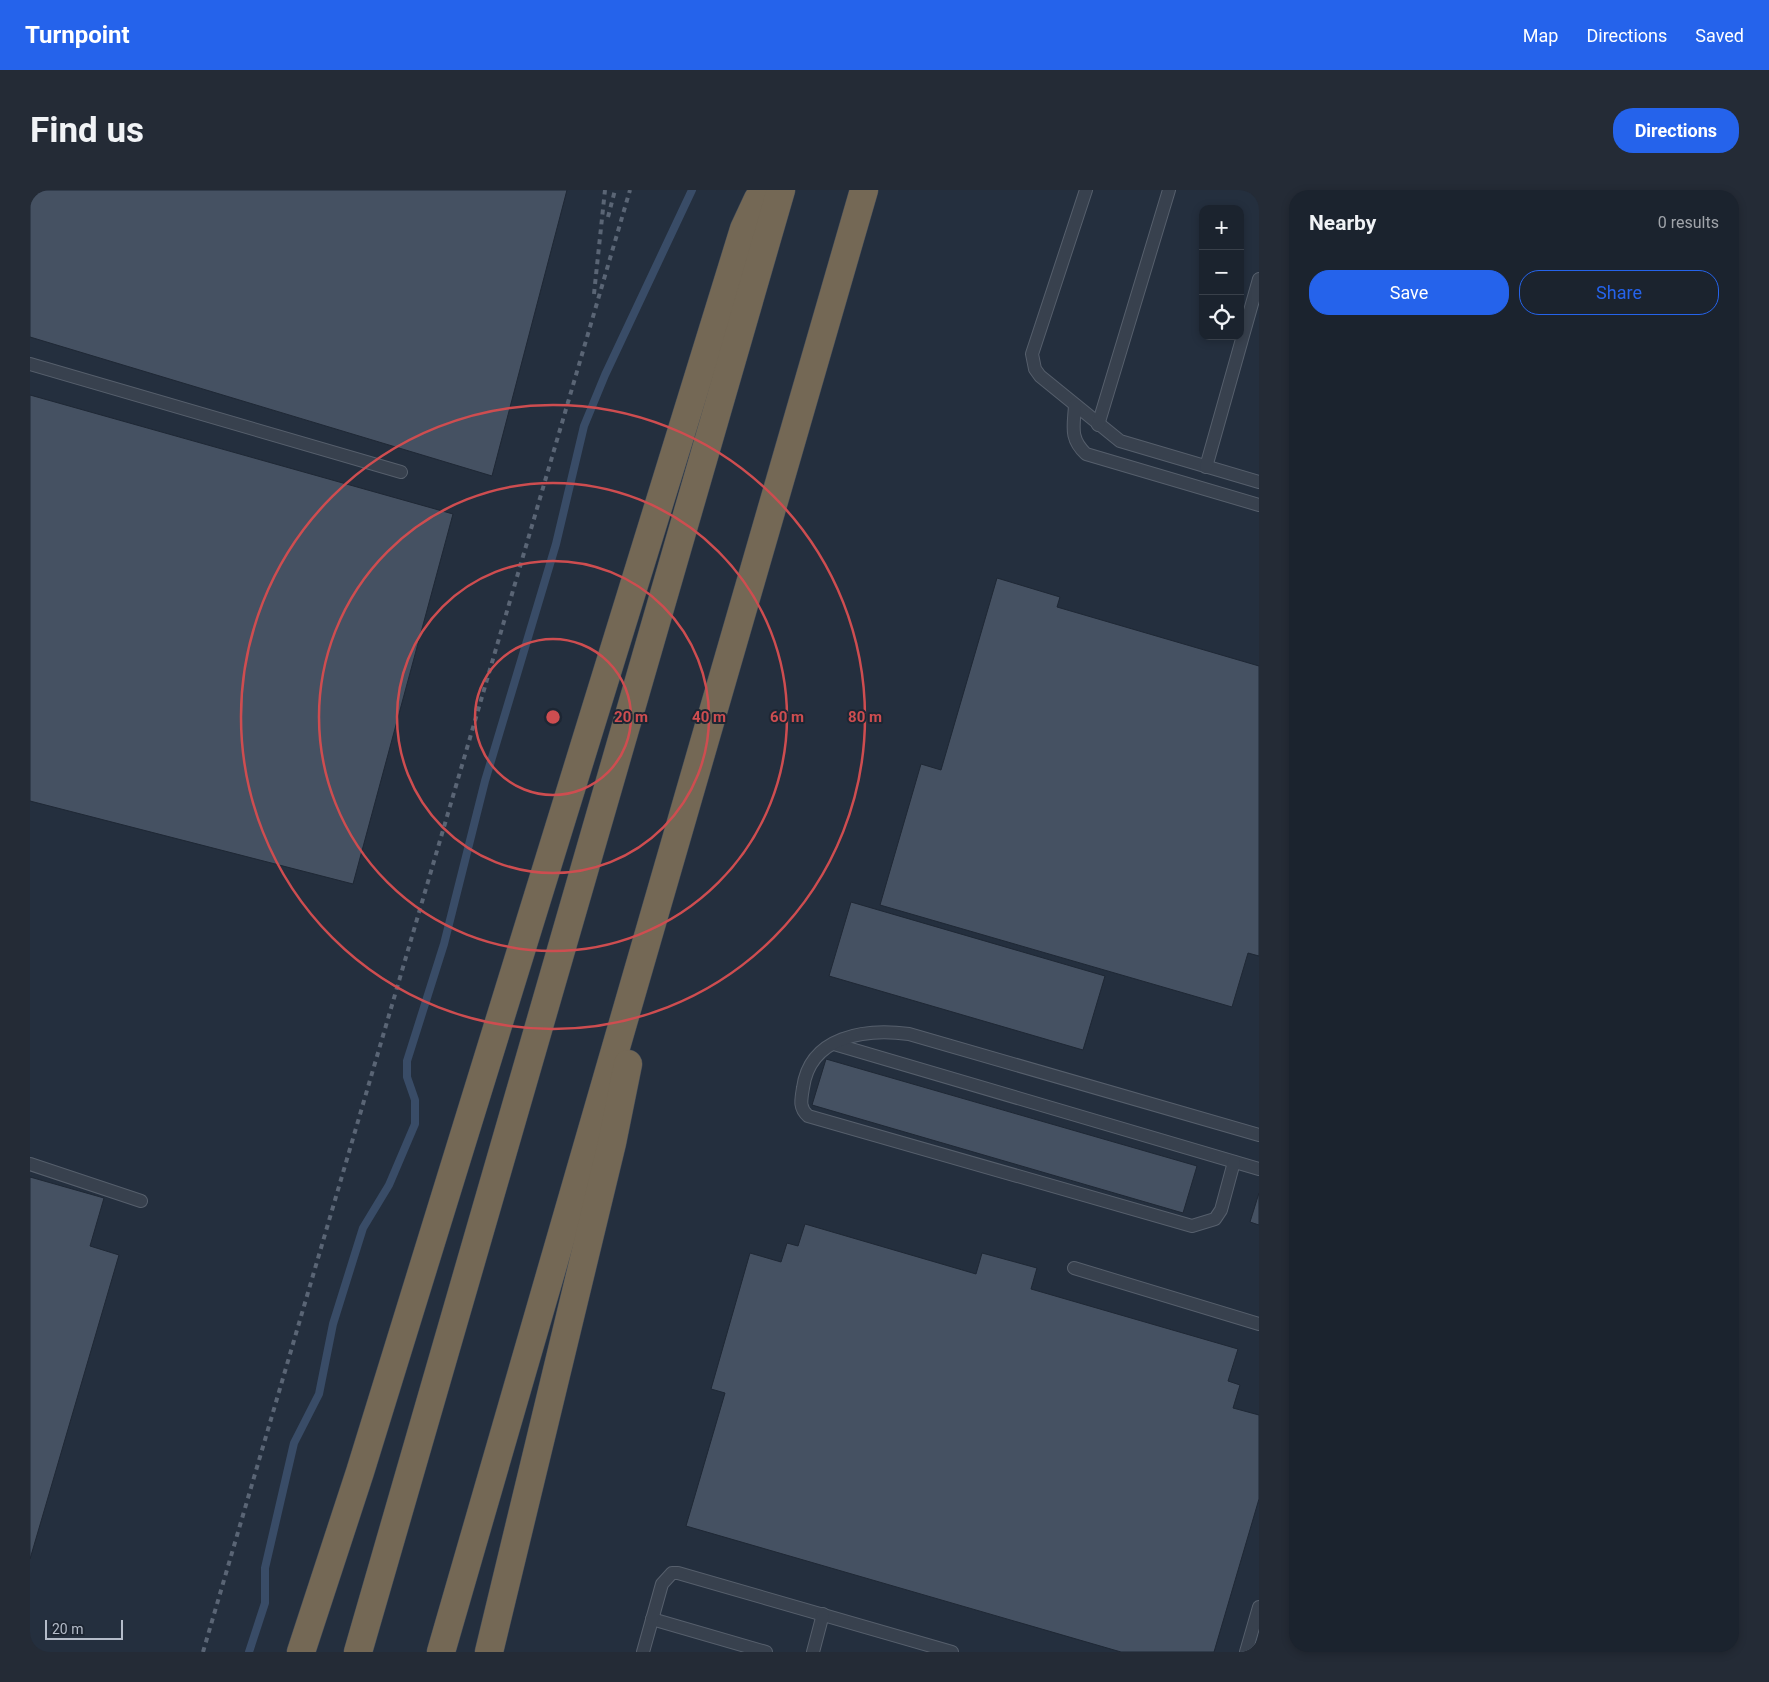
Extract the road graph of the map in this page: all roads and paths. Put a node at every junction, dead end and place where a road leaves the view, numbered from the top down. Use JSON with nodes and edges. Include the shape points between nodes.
{"nodes":[{"id":1,"x":767,"y":190,"type":"edge"},
{"id":2,"x":781,"y":190,"type":"edge"},
{"id":3,"x":864,"y":190,"type":"edge"},
{"id":4,"x":1086,"y":190,"type":"edge"},
{"id":5,"x":1169,"y":190,"type":"edge"},
{"id":6,"x":1259,"y":279,"type":"edge"},
{"id":7,"x":30,"y":364,"type":"edge"},
{"id":8,"x":1075,"y":405,"type":"junction"},
{"id":9,"x":1098,"y":425,"type":"junction"},
{"id":10,"x":1206,"y":467,"type":"junction"},
{"id":11,"x":401,"y":472,"type":"dead end"},
{"id":12,"x":1259,"y":482,"type":"edge"},
{"id":13,"x":1259,"y":506,"type":"edge"},
{"id":14,"x":672,"y":854,"type":"junction"},
{"id":15,"x":834,"y":1044,"type":"junction"},
{"id":16,"x":1259,"y":1135,"type":"edge"},
{"id":17,"x":1234,"y":1162,"type":"junction"},
{"id":18,"x":30,"y":1164,"type":"edge"},
{"id":19,"x":1259,"y":1168,"type":"edge"},
{"id":20,"x":141,"y":1201,"type":"dead end"},
{"id":21,"x":1074,"y":1268,"type":"dead end"},
{"id":22,"x":1259,"y":1324,"type":"edge"},
{"id":23,"x":1259,"y":1607,"type":"edge"},
{"id":24,"x":823,"y":1614,"type":"junction"},
{"id":25,"x":652,"y":1619,"type":"junction"},
{"id":26,"x":301,"y":1652,"type":"edge"},
{"id":27,"x":358,"y":1652,"type":"edge"},
{"id":28,"x":441,"y":1652,"type":"edge"},
{"id":29,"x":488,"y":1652,"type":"edge"},
{"id":30,"x":643,"y":1652,"type":"edge"},
{"id":31,"x":766,"y":1652,"type":"edge"},
{"id":32,"x":813,"y":1652,"type":"edge"},
{"id":33,"x":952,"y":1652,"type":"edge"},
{"id":34,"x":1246,"y":1652,"type":"edge"}],
"edges":[{"from":1,"to":26,"type":"highway","via":[[758,200],[744,229],[360,1472]]},
{"from":2,"to":27,"type":"highway"},
{"from":3,"to":14,"type":"highway"},
{"from":4,"to":8,"type":"lane","via":[[1032,354],[1040,376]]},
{"from":5,"to":9,"type":"lane"},
{"from":6,"to":10,"type":"lane"},
{"from":7,"to":11,"type":"lane"},
{"from":8,"to":9,"type":"lane"},
{"from":8,"to":13,"type":"lane","via":[[1073,430],[1076,444],[1086,454]]},
{"from":9,"to":10,"type":"lane","via":[[1120,441]]},
{"from":10,"to":12,"type":"lane"},
{"from":14,"to":28,"type":"highway"},
{"from":14,"to":29,"type":"highway","via":[[612,1143]]},
{"from":15,"to":16,"type":"lane","via":[[859,1034],[883,1030],[909,1034]]},
{"from":15,"to":17,"type":"lane"},
{"from":15,"to":17,"type":"lane","via":[[823,1048],[812,1060],[804,1080],[800,1104],[803,1112],[818,1120],[1192,1226],[1215,1219],[1221,1210]]},
{"from":17,"to":19,"type":"lane"},
{"from":18,"to":20,"type":"lane"},
{"from":21,"to":22,"type":"lane"},
{"from":23,"to":34,"type":"lane"},
{"from":24,"to":25,"type":"lane","via":[[672,1573],[662,1584]]},
{"from":24,"to":32,"type":"lane"},
{"from":24,"to":33,"type":"lane"},
{"from":25,"to":30,"type":"lane"},
{"from":25,"to":31,"type":"lane"}]}
